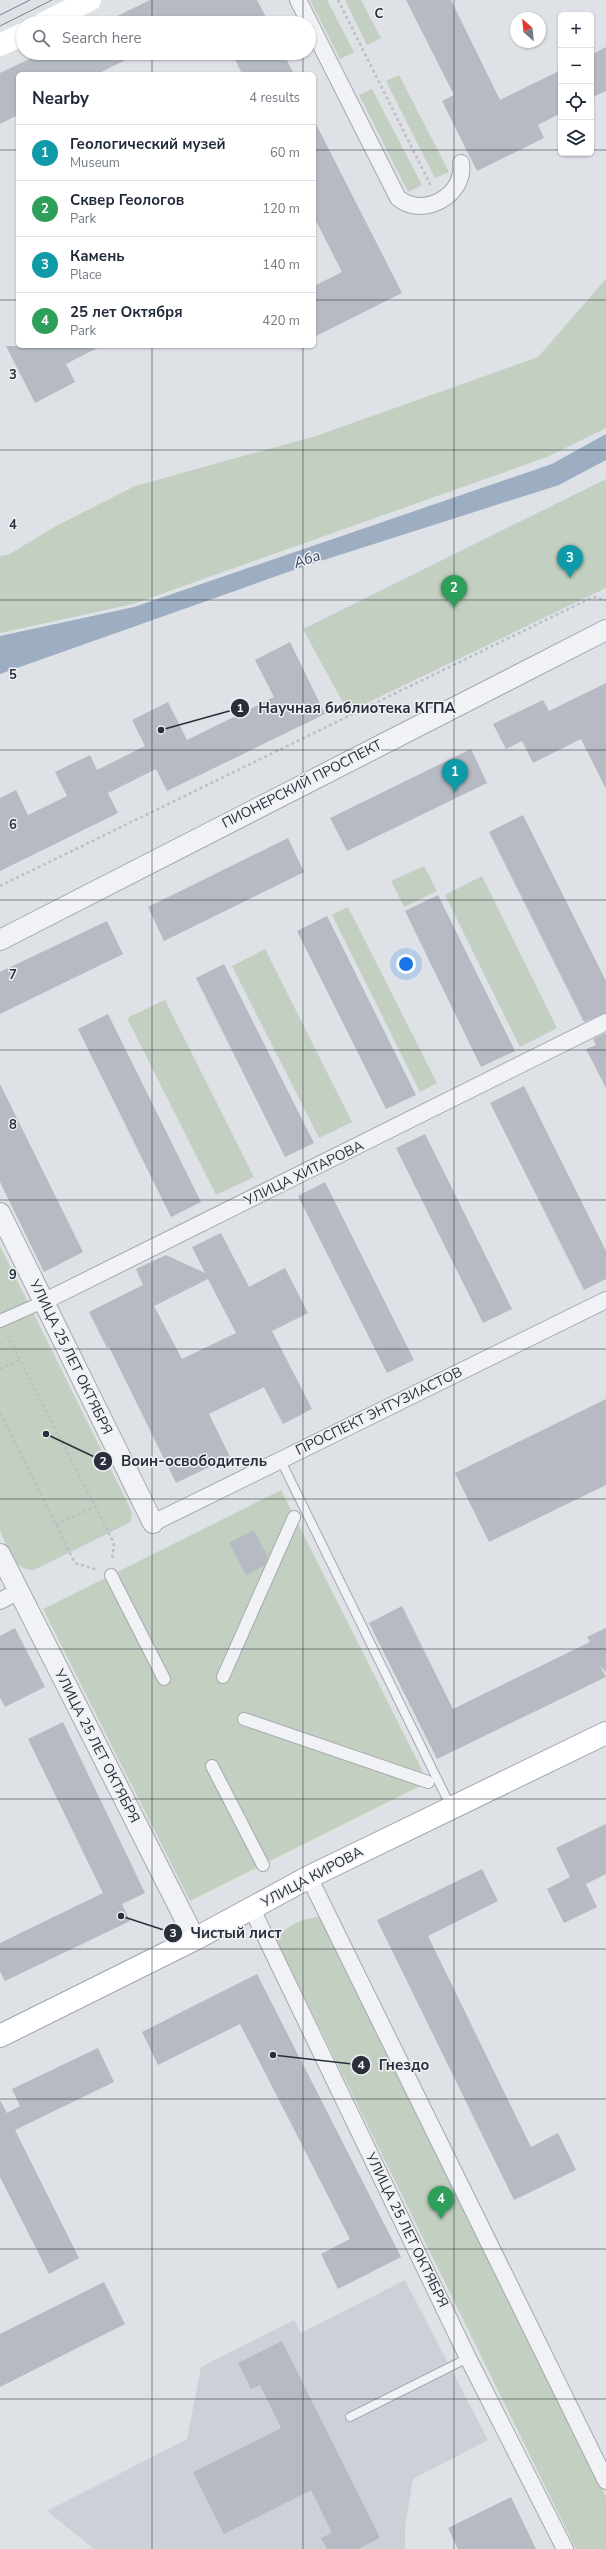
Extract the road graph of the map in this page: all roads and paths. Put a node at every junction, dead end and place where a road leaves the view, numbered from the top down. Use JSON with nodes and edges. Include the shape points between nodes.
{"nodes":[{"id":1,"x":90,"y":0,"type":"edge"},
{"id":2,"x":298,"y":0,"type":"edge"},
{"id":3,"x":338,"y":0,"type":"edge"},
{"id":4,"x":58,"y":16,"type":"edge"},
{"id":5,"x":306,"y":16,"type":"edge"},
{"id":6,"x":316,"y":36,"type":"edge"},
{"id":7,"x":16,"y":37,"type":"edge"},
{"id":8,"x":0,"y":45,"type":"edge"},
{"id":9,"x":461,"y":163,"type":"dead end"},
{"id":10,"x":438,"y":201,"type":"junction"},
{"id":11,"x":606,"y":600,"type":"edge"},
{"id":12,"x":606,"y":630,"type":"edge"},
{"id":13,"x":0,"y":886,"type":"edge"},
{"id":14,"x":0,"y":940,"type":"edge"},
{"id":15,"x":606,"y":1022,"type":"edge"},
{"id":16,"x":0,"y":1213,"type":"edge"},
{"id":17,"x":606,"y":1300,"type":"edge"},
{"id":18,"x":43,"y":1302,"type":"junction"},
{"id":19,"x":0,"y":1321,"type":"edge"},
{"id":20,"x":20,"y":1360,"type":"junction"},
{"id":21,"x":0,"y":1369,"type":"edge"},
{"id":22,"x":0,"y":1413,"type":"edge"},
{"id":23,"x":280,"y":1459,"type":"junction"},
{"id":24,"x":95,"y":1507,"type":"junction"},
{"id":25,"x":294,"y":1517,"type":"dead end"},
{"id":26,"x":153,"y":1523,"type":"joint"},
{"id":27,"x":56,"y":1525,"type":"junction"},
{"id":28,"x":114,"y":1543,"type":"dead end"},
{"id":29,"x":0,"y":1554,"type":"edge"},
{"id":30,"x":111,"y":1575,"type":"joint"},
{"id":31,"x":19,"y":1591,"type":"junction"},
{"id":32,"x":0,"y":1600,"type":"edge"},
{"id":33,"x":223,"y":1677,"type":"dead end"},
{"id":34,"x":164,"y":1679,"type":"dead end"},
{"id":35,"x":244,"y":1719,"type":"dead end"},
{"id":36,"x":606,"y":1733,"type":"edge"},
{"id":37,"x":212,"y":1766,"type":"dead end"},
{"id":38,"x":428,"y":1782,"type":"dead end"},
{"id":39,"x":451,"y":1808,"type":"junction"},
{"id":40,"x":263,"y":1865,"type":"dead end"},
{"id":41,"x":309,"y":1877,"type":"junction"},
{"id":42,"x":252,"y":1909,"type":"junction"},
{"id":43,"x":195,"y":1939,"type":"junction"},
{"id":44,"x":0,"y":2036,"type":"edge"},
{"id":45,"x":468,"y":2358,"type":"junction"},
{"id":46,"x":350,"y":2416,"type":"dead end"},
{"id":47,"x":606,"y":2481,"type":"edge"},
{"id":48,"x":565,"y":2549,"type":"edge"}],
"edges":[{"from":1,"to":4,"type":"main road"},
{"from":2,"to":5,"type":"street"},
{"from":3,"to":10,"type":"path"},
{"from":6,"to":10,"type":"street","via":[[398,198],[411,205],[422,206]]},
{"from":7,"to":8,"type":"main road"},
{"from":9,"to":10,"type":"street","via":[[460,181],[452,192]]},
{"from":11,"to":13,"type":"path","via":[[594,597]]},
{"from":12,"to":14,"type":"street","name":"ПИОНЕРСКИЙ ПРОСПЕКТ"},
{"from":15,"to":18,"type":"street","name":"УЛИЦА ХИТАРОВА"},
{"from":16,"to":18,"type":"street","name":"УЛИЦА 25 ЛЕТ ОКТЯБРЯ"},
{"from":17,"to":23,"type":"street","name":"ПРОСПЕКТ ЭНТУЗИАСТОВ"},
{"from":18,"to":19,"type":"street","name":"УЛИЦА ХИТАРОВА"},
{"from":18,"to":26,"type":"street","name":"УЛИЦА 25 ЛЕТ ОКТЯБРЯ"},
{"from":19,"to":20,"type":"path"},
{"from":20,"to":21,"type":"path"},
{"from":20,"to":24,"type":"path"},
{"from":22,"to":27,"type":"path"},
{"from":23,"to":26,"type":"street","name":"ПРОСПЕКТ ЭНТУЗИАСТОВ"},
{"from":23,"to":39,"type":"lane"},
{"from":24,"to":27,"type":"path"},
{"from":24,"to":28,"type":"path"},
{"from":25,"to":33,"type":"street"},
{"from":27,"to":30,"type":"path","via":[[75,1563]]},
{"from":29,"to":31,"type":"street","name":"УЛИЦА 25 ЛЕТ ОКТЯБРЯ"},
{"from":30,"to":34,"type":"street"},
{"from":31,"to":32,"type":"street"},
{"from":31,"to":43,"type":"street","name":"УЛИЦА 25 ЛЕТ ОКТЯБРЯ"},
{"from":35,"to":38,"type":"street"},
{"from":36,"to":39,"type":"main road","name":"УЛИЦА КИРОВА"},
{"from":37,"to":40,"type":"street"},
{"from":39,"to":41,"type":"main road","name":"УЛИЦА КИРОВА"},
{"from":41,"to":42,"type":"main road","name":"УЛИЦА КИРОВА"},
{"from":41,"to":47,"type":"street"},
{"from":42,"to":43,"type":"main road","name":"УЛИЦА КИРОВА"},
{"from":42,"to":45,"type":"street","name":"УЛИЦА 25 ЛЕТ ОКТЯБРЯ"},
{"from":43,"to":44,"type":"main road","name":"УЛИЦА КИРОВА"},
{"from":45,"to":46,"type":"lane"},
{"from":45,"to":48,"type":"street","name":"УЛИЦА 25 ЛЕТ ОКТЯБРЯ"}]}
